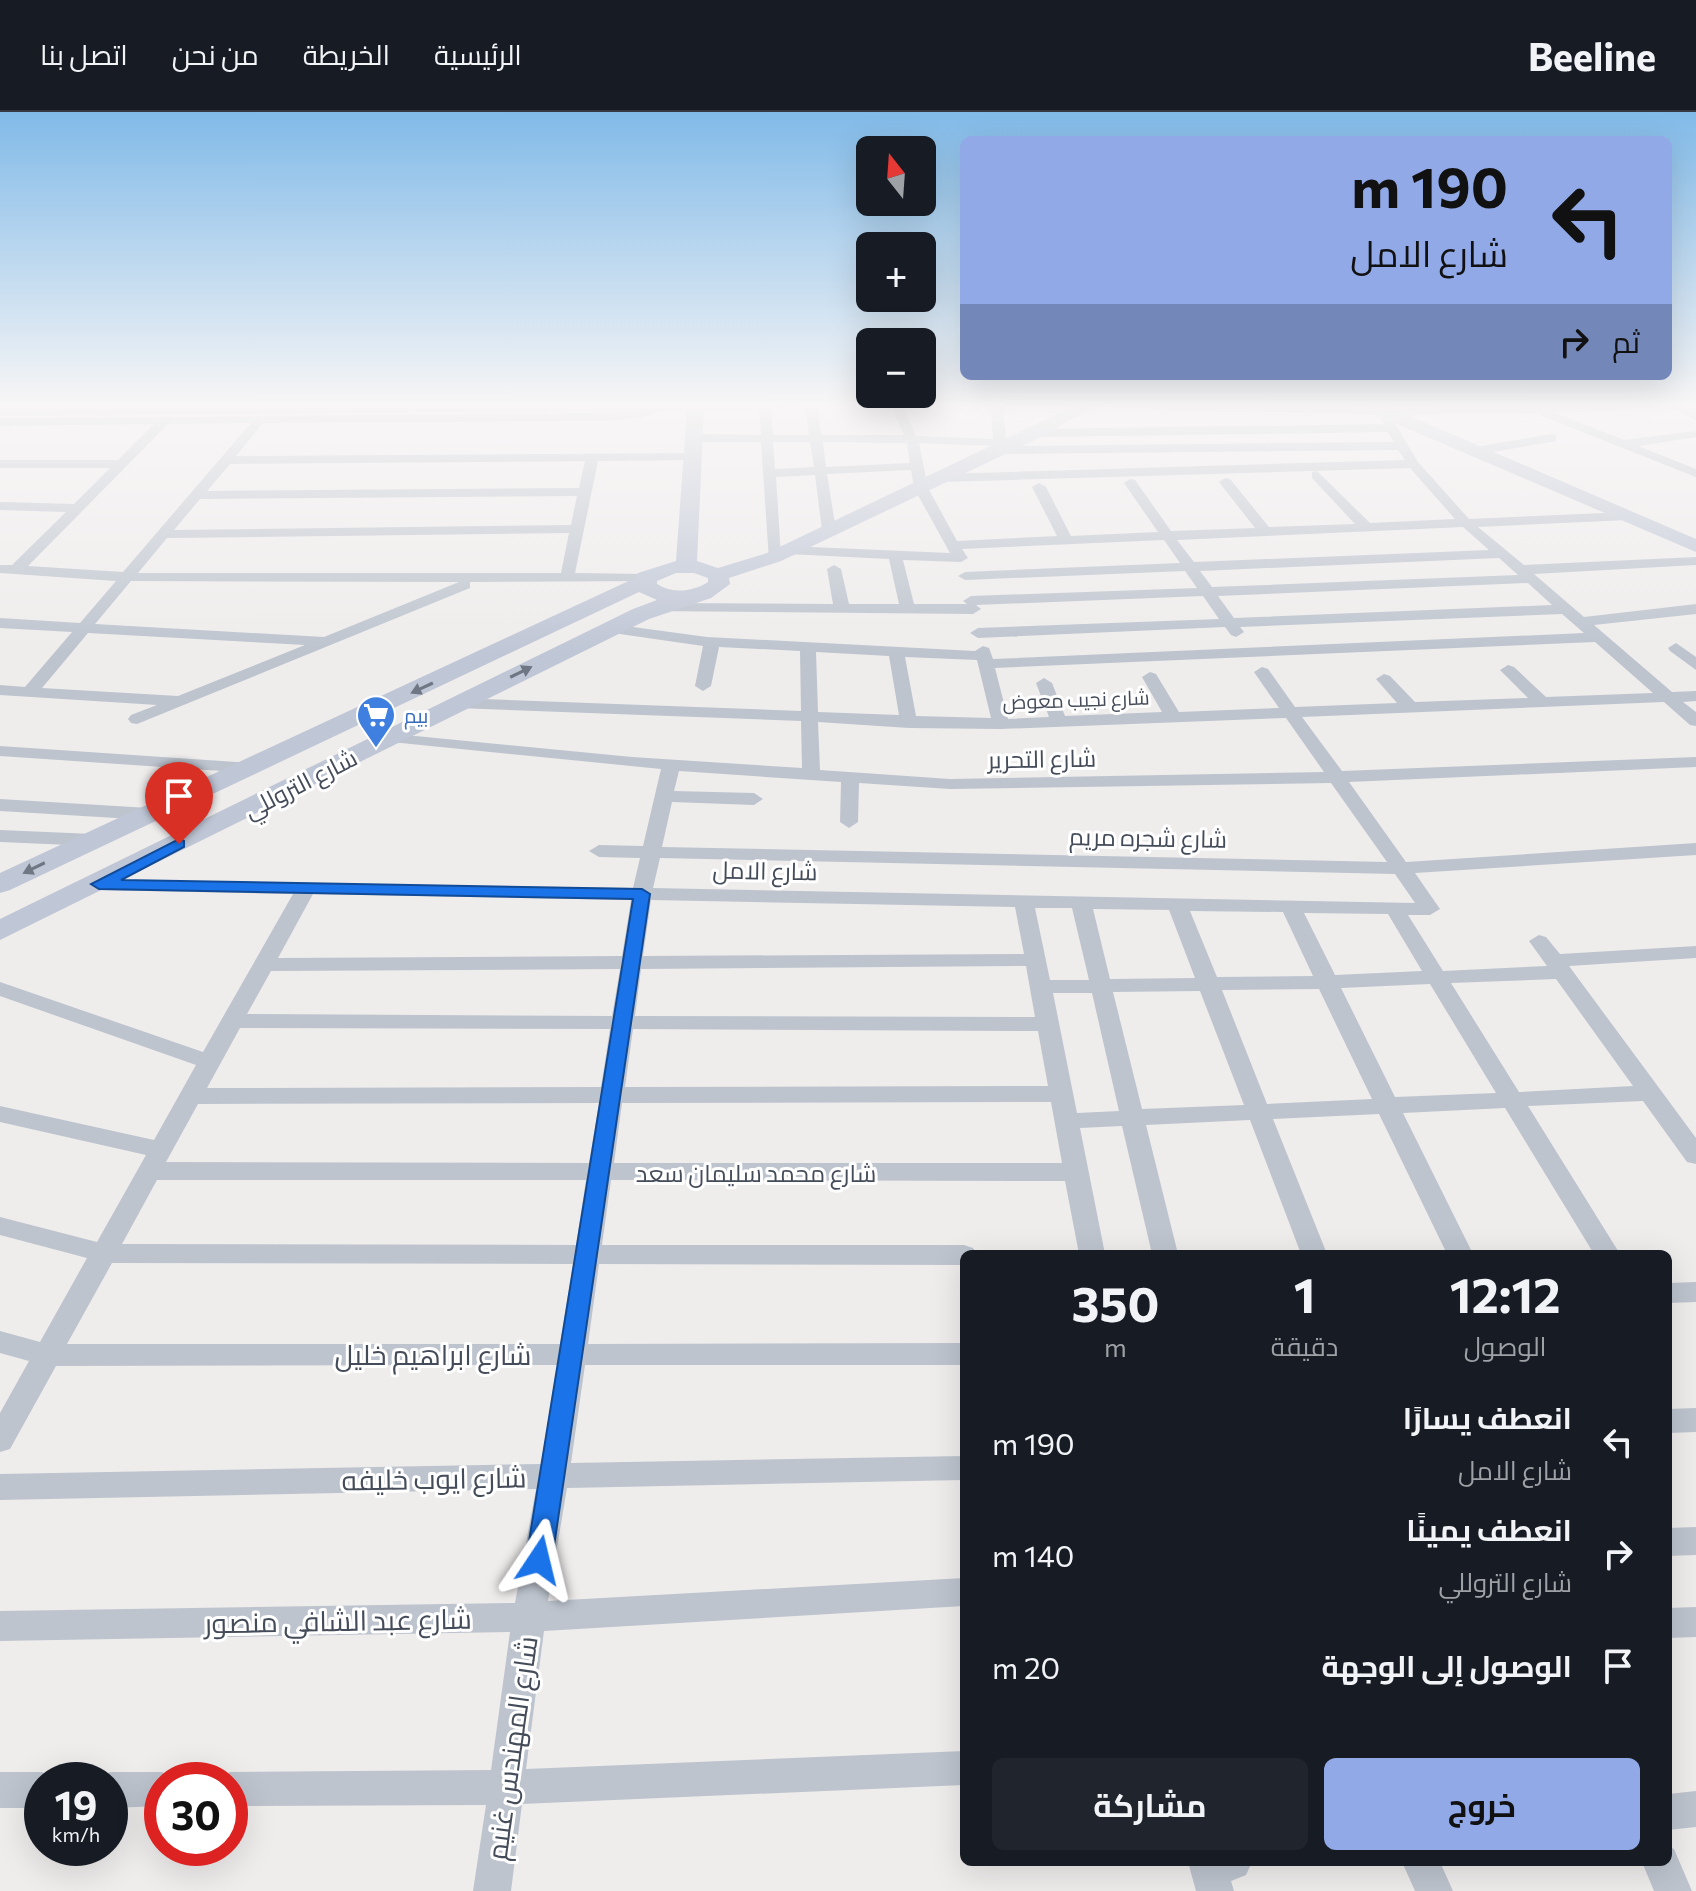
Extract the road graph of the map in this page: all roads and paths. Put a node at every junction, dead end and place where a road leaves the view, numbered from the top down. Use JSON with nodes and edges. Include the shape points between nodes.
{"nodes":[{"id":1,"x":100,"y":487,"type":"edge"},
{"id":2,"x":205,"y":487,"type":"edge"},
{"id":3,"x":586,"y":487,"type":"edge"},
{"id":4,"x":691,"y":487,"type":"edge"},
{"id":5,"x":772,"y":487,"type":"edge"},
{"id":6,"x":824,"y":487,"type":"edge"},
{"id":7,"x":1039,"y":487,"type":"dead end"},
{"id":8,"x":1133,"y":487,"type":"edge"},
{"id":9,"x":1229,"y":487,"type":"edge"},
{"id":10,"x":1328,"y":487,"type":"edge"},
{"id":11,"x":1434,"y":487,"type":"edge"},
{"id":12,"x":1560,"y":487,"type":"edge"},
{"id":13,"x":921,"y":488,"type":"joint"},
{"id":14,"x":585,"y":492,"type":"junction"},
{"id":15,"x":198,"y":495,"type":"junction"},
{"id":16,"x":0,"y":506,"type":"edge"},
{"id":17,"x":79,"y":508,"type":"junction"},
{"id":18,"x":1628,"y":516,"type":"junction"},
{"id":19,"x":1465,"y":522,"type":"junction"},
{"id":20,"x":1366,"y":527,"type":"junction"},
{"id":21,"x":578,"y":529,"type":"junction"},
{"id":22,"x":829,"y":530,"type":"junction"},
{"id":23,"x":1265,"y":531,"type":"junction"},
{"id":24,"x":166,"y":534,"type":"junction"},
{"id":25,"x":1170,"y":535,"type":"junction"},
{"id":26,"x":1066,"y":540,"type":"junction"},
{"id":27,"x":1696,"y":546,"type":"edge"},
{"id":28,"x":957,"y":552,"type":"junction"},
{"id":29,"x":781,"y":554,"type":"junction"},
{"id":30,"x":1499,"y":554,"type":"junction"},
{"id":31,"x":895,"y":555,"type":"junction"},
{"id":32,"x":1324,"y":561,"type":"junction"},
{"id":33,"x":1696,"y":561,"type":"edge"},
{"id":34,"x":686,"y":566,"type":"junction"},
{"id":35,"x":1191,"y":566,"type":"junction"},
{"id":36,"x":0,"y":569,"type":"edge"},
{"id":37,"x":834,"y":569,"type":"dead end"},
{"id":38,"x":16,"y":570,"type":"junction"},
{"id":39,"x":1523,"y":574,"type":"junction"},
{"id":40,"x":718,"y":575,"type":"junction"},
{"id":41,"x":965,"y":576,"type":"junction"},
{"id":42,"x":128,"y":577,"type":"junction"},
{"id":43,"x":567,"y":579,"type":"junction"},
{"id":44,"x":478,"y":580,"type":"junction"},
{"id":45,"x":645,"y":580,"type":"junction"},
{"id":46,"x":1347,"y":586,"type":"junction"},
{"id":47,"x":1208,"y":591,"type":"junction"},
{"id":48,"x":689,"y":596,"type":"junction"},
{"id":49,"x":972,"y":605,"type":"junction"},
{"id":50,"x":657,"y":608,"type":"junction"},
{"id":51,"x":842,"y":609,"type":"junction"},
{"id":52,"x":908,"y":609,"type":"junction"},
{"id":53,"x":1564,"y":609,"type":"junction"},
{"id":54,"x":1696,"y":609,"type":"edge"},
{"id":55,"x":1377,"y":617,"type":"junction"},
{"id":56,"x":1579,"y":622,"type":"junction"},
{"id":57,"x":0,"y":623,"type":"edge"},
{"id":58,"x":1230,"y":623,"type":"junction"},
{"id":59,"x":85,"y":628,"type":"junction"},
{"id":60,"x":611,"y":629,"type":"junction"},
{"id":61,"x":1065,"y":629,"type":"junction"},
{"id":62,"x":978,"y":633,"type":"junction"},
{"id":63,"x":1597,"y":637,"type":"junction"},
{"id":64,"x":326,"y":641,"type":"junction"},
{"id":65,"x":712,"y":642,"type":"junction"},
{"id":66,"x":1404,"y":645,"type":"junction"},
{"id":67,"x":808,"y":647,"type":"junction"},
{"id":68,"x":1676,"y":648,"type":"dead end"},
{"id":69,"x":896,"y":652,"type":"junction"},
{"id":70,"x":1250,"y":652,"type":"junction"},
{"id":71,"x":985,"y":660,"type":"junction"},
{"id":72,"x":1079,"y":660,"type":"junction"},
{"id":73,"x":1696,"y":665,"type":"edge"},
{"id":74,"x":1508,"y":670,"type":"dead end"},
{"id":75,"x":1262,"y":672,"type":"dead end"},
{"id":76,"x":1150,"y":677,"type":"dead end"},
{"id":77,"x":1384,"y":679,"type":"dead end"},
{"id":78,"x":1044,"y":683,"type":"dead end"},
{"id":79,"x":703,"y":686,"type":"dead end"},
{"id":80,"x":0,"y":690,"type":"edge"},
{"id":81,"x":30,"y":691,"type":"junction"},
{"id":82,"x":1696,"y":696,"type":"edge"},
{"id":83,"x":1668,"y":698,"type":"junction"},
{"id":84,"x":181,"y":701,"type":"junction"},
{"id":85,"x":458,"y":703,"type":"junction"},
{"id":86,"x":1543,"y":703,"type":"junction"},
{"id":87,"x":1411,"y":708,"type":"junction"},
{"id":88,"x":1291,"y":713,"type":"junction"},
{"id":89,"x":1174,"y":718,"type":"junction"},
{"id":90,"x":137,"y":719,"type":"dead end"},
{"id":91,"x":808,"y":719,"type":"junction"},
{"id":92,"x":1696,"y":721,"type":"edge"},
{"id":93,"x":1059,"y":722,"type":"junction"},
{"id":94,"x":909,"y":723,"type":"junction"},
{"id":95,"x":1001,"y":724,"type":"junction"},
{"id":96,"x":391,"y":737,"type":"junction"},
{"id":97,"x":0,"y":751,"type":"edge"},
{"id":98,"x":1696,"y":762,"type":"edge"},
{"id":99,"x":671,"y":764,"type":"junction"},
{"id":100,"x":251,"y":768,"type":"junction"},
{"id":101,"x":759,"y":771,"type":"junction"},
{"id":102,"x":811,"y":775,"type":"junction"},
{"id":103,"x":1336,"y":777,"type":"junction"},
{"id":104,"x":850,"y":778,"type":"junction"},
{"id":105,"x":664,"y":796,"type":"junction"},
{"id":106,"x":0,"y":805,"type":"edge"},
{"id":107,"x":149,"y":814,"type":"junction"},
{"id":108,"x":849,"y":822,"type":"dead end"},
{"id":109,"x":0,"y":836,"type":"edge"},
{"id":110,"x":93,"y":840,"type":"junction"},
{"id":111,"x":1696,"y":849,"type":"edge"},
{"id":112,"x":599,"y":851,"type":"dead end"},
{"id":113,"x":650,"y":851,"type":"junction"},
{"id":114,"x":1402,"y":868,"type":"junction"},
{"id":115,"x":0,"y":884,"type":"edge"},
{"id":116,"x":99,"y":884,"type":"junction"},
{"id":117,"x":306,"y":888,"type":"junction"},
{"id":118,"x":642,"y":894,"type":"junction"},
{"id":119,"x":1024,"y":901,"type":"junction"},
{"id":120,"x":1081,"y":902,"type":"junction"},
{"id":121,"x":1177,"y":904,"type":"junction"},
{"id":122,"x":1290,"y":906,"type":"junction"},
{"id":123,"x":1394,"y":908,"type":"junction"},
{"id":124,"x":0,"y":931,"type":"edge"},
{"id":125,"x":1539,"y":941,"type":"dead end"},
{"id":126,"x":1694,"y":955,"type":"edge"},
{"id":127,"x":1035,"y":960,"type":"junction"},
{"id":128,"x":632,"y":963,"type":"junction"},
{"id":129,"x":263,"y":965,"type":"junction"},
{"id":130,"x":1558,"y":966,"type":"junction"},
{"id":131,"x":1437,"y":978,"type":"junction"},
{"id":132,"x":1327,"y":982,"type":"junction"},
{"id":133,"x":1209,"y":985,"type":"junction"},
{"id":134,"x":1101,"y":986,"type":"junction"},
{"id":135,"x":1042,"y":987,"type":"junction"},
{"id":136,"x":0,"y":989,"type":"edge"},
{"id":137,"x":232,"y":1021,"type":"junction"},
{"id":138,"x":623,"y":1023,"type":"junction"},
{"id":139,"x":1047,"y":1024,"type":"junction"},
{"id":140,"x":209,"y":1062,"type":"junction"},
{"id":141,"x":1649,"y":1093,"type":"junction"},
{"id":142,"x":1061,"y":1094,"type":"junction"},
{"id":143,"x":612,"y":1095,"type":"junction"},
{"id":144,"x":190,"y":1096,"type":"junction"},
{"id":145,"x":1511,"y":1099,"type":"junction"},
{"id":146,"x":1387,"y":1105,"type":"junction"},
{"id":147,"x":1258,"y":1112,"type":"junction"},
{"id":148,"x":0,"y":1114,"type":"edge"},
{"id":149,"x":1132,"y":1117,"type":"junction"},
{"id":150,"x":1066,"y":1121,"type":"junction"},
{"id":151,"x":1695,"y":1154,"type":"edge"},
{"id":152,"x":155,"y":1160,"type":"junction"},
{"id":153,"x":600,"y":1172,"type":"junction"},
{"id":154,"x":1076,"y":1172,"type":"junction"},
{"id":155,"x":0,"y":1226,"type":"edge"},
{"id":156,"x":1091,"y":1250,"type":"edge"},
{"id":157,"x":1164,"y":1250,"type":"edge"},
{"id":158,"x":1312,"y":1250,"type":"edge"},
{"id":159,"x":1458,"y":1250,"type":"edge"},
{"id":160,"x":1605,"y":1250,"type":"edge"},
{"id":161,"x":104,"y":1253,"type":"junction"},
{"id":162,"x":588,"y":1254,"type":"junction"},
{"id":163,"x":960,"y":1255,"type":"edge"},
{"id":164,"x":1696,"y":1292,"type":"edge"},
{"id":165,"x":1672,"y":1293,"type":"edge"},
{"id":166,"x":0,"y":1342,"type":"edge"},
{"id":167,"x":573,"y":1354,"type":"junction"},
{"id":168,"x":960,"y":1354,"type":"edge"},
{"id":169,"x":47,"y":1355,"type":"junction"},
{"id":170,"x":1696,"y":1420,"type":"edge"},
{"id":171,"x":1672,"y":1421,"type":"edge"},
{"id":172,"x":0,"y":1440,"type":"edge"},
{"id":173,"x":960,"y":1468,"type":"edge"},
{"id":174,"x":554,"y":1476,"type":"junction"},
{"id":175,"x":0,"y":1487,"type":"edge"},
{"id":176,"x":1696,"y":1541,"type":"edge"},
{"id":177,"x":1672,"y":1542,"type":"edge"},
{"id":178,"x":960,"y":1592,"type":"edge"},
{"id":179,"x":529,"y":1617,"type":"junction"},
{"id":180,"x":1696,"y":1622,"type":"edge"},
{"id":181,"x":1672,"y":1623,"type":"edge"},
{"id":182,"x":0,"y":1626,"type":"edge"},
{"id":183,"x":960,"y":1768,"type":"edge"},
{"id":184,"x":508,"y":1787,"type":"junction"},
{"id":185,"x":248,"y":1789,"type":"edge"},
{"id":186,"x":0,"y":1790,"type":"edge"},
{"id":187,"x":24,"y":1790,"type":"edge"},
{"id":188,"x":1696,"y":1809,"type":"edge"},
{"id":189,"x":1672,"y":1812,"type":"edge"},
{"id":190,"x":1423,"y":1866,"type":"edge"},
{"id":191,"x":1663,"y":1866,"type":"edge"},
{"id":192,"x":492,"y":1891,"type":"edge"},
{"id":193,"x":1434,"y":1891,"type":"edge"},
{"id":194,"x":1673,"y":1891,"type":"edge"}],
"edges":[{"from":1,"to":17,"type":"street"},
{"from":2,"to":15,"type":"street"},
{"from":3,"to":14,"type":"street"},
{"from":4,"to":34,"type":"street"},
{"from":5,"to":29,"type":"street"},
{"from":6,"to":22,"type":"street"},
{"from":7,"to":26,"type":"street"},
{"from":8,"to":25,"type":"street"},
{"from":9,"to":23,"type":"street"},
{"from":10,"to":20,"type":"street"},
{"from":11,"to":19,"type":"street"},
{"from":12,"to":18,"type":"street"},
{"from":13,"to":22,"type":"street"},
{"from":13,"to":28,"type":"street"},
{"from":14,"to":15,"type":"street"},
{"from":14,"to":21,"type":"street"},
{"from":15,"to":24,"type":"street"},
{"from":16,"to":17,"type":"street"},
{"from":17,"to":38,"type":"street"},
{"from":18,"to":19,"type":"street"},
{"from":18,"to":27,"type":"street"},
{"from":19,"to":20,"type":"street"},
{"from":19,"to":30,"type":"street"},
{"from":20,"to":23,"type":"street"},
{"from":21,"to":24,"type":"street"},
{"from":21,"to":43,"type":"street"},
{"from":22,"to":29,"type":"street"},
{"from":23,"to":25,"type":"street"},
{"from":24,"to":42,"type":"street"},
{"from":25,"to":26,"type":"street"},
{"from":25,"to":35,"type":"street"},
{"from":26,"to":28,"type":"street"},
{"from":28,"to":31,"type":"street"},
{"from":28,"to":41,"type":"street"},
{"from":29,"to":31,"type":"street"},
{"from":29,"to":40,"type":"street"},
{"from":30,"to":32,"type":"street"},
{"from":30,"to":39,"type":"street"},
{"from":31,"to":52,"type":"street"},
{"from":32,"to":35,"type":"street"},
{"from":32,"to":46,"type":"street"},
{"from":33,"to":39,"type":"street"},
{"from":34,"to":40,"type":"street"},
{"from":34,"to":45,"type":"street","name":"شارع التروللي","via":[[661,570]]},
{"from":35,"to":41,"type":"street"},
{"from":35,"to":47,"type":"street"},
{"from":36,"to":38,"type":"street"},
{"from":37,"to":51,"type":"street"},
{"from":38,"to":42,"type":"street"},
{"from":39,"to":46,"type":"street"},
{"from":39,"to":53,"type":"street"},
{"from":40,"to":48,"type":"street","name":"شارع التروللي","via":[[715,588]]},
{"from":41,"to":49,"type":"street"},
{"from":42,"to":44,"type":"street"},
{"from":42,"to":59,"type":"street"},
{"from":43,"to":44,"type":"street"},
{"from":43,"to":45,"type":"street"},
{"from":44,"to":64,"type":"street"},
{"from":45,"to":48,"type":"street","via":[[657,594]]},
{"from":45,"to":100,"type":"street","name":"شارع التروللي","one_way":true},
{"from":46,"to":47,"type":"street"},
{"from":46,"to":55,"type":"street"},
{"from":47,"to":49,"type":"street"},
{"from":47,"to":58,"type":"street"},
{"from":48,"to":50,"type":"street","name":"شارع التروللي"},
{"from":49,"to":52,"type":"street"},
{"from":49,"to":62,"type":"street"},
{"from":50,"to":51,"type":"street"},
{"from":50,"to":60,"type":"street","name":"شارع التروللي"},
{"from":51,"to":52,"type":"street"},
{"from":53,"to":55,"type":"street"},
{"from":53,"to":56,"type":"street"},
{"from":54,"to":56,"type":"street"},
{"from":55,"to":58,"type":"street"},
{"from":55,"to":66,"type":"street"},
{"from":56,"to":63,"type":"street"},
{"from":57,"to":59,"type":"street"},
{"from":58,"to":61,"type":"street"},
{"from":58,"to":70,"type":"street"},
{"from":59,"to":64,"type":"street"},
{"from":59,"to":81,"type":"street"},
{"from":60,"to":65,"type":"street"},
{"from":85,"to":60,"type":"street","name":"شارع التروللي","one_way":true},
{"from":61,"to":62,"type":"street"},
{"from":61,"to":72,"type":"street"},
{"from":62,"to":71,"type":"street"},
{"from":63,"to":66,"type":"street"},
{"from":63,"to":83,"type":"street"},
{"from":64,"to":84,"type":"street"},
{"from":65,"to":67,"type":"street"},
{"from":65,"to":79,"type":"street"},
{"from":66,"to":70,"type":"street"},
{"from":67,"to":69,"type":"street"},
{"from":67,"to":91,"type":"street"},
{"from":68,"to":73,"type":"street"},
{"from":69,"to":71,"type":"street"},
{"from":69,"to":94,"type":"street"},
{"from":70,"to":72,"type":"street"},
{"from":71,"to":72,"type":"street"},
{"from":71,"to":95,"type":"street"},
{"from":74,"to":86,"type":"street"},
{"from":75,"to":88,"type":"street"},
{"from":76,"to":89,"type":"street"},
{"from":77,"to":87,"type":"street"},
{"from":78,"to":93,"type":"street"},
{"from":80,"to":81,"type":"street"},
{"from":81,"to":84,"type":"street"},
{"from":82,"to":83,"type":"street","name":"شارع نجيب معوض"},
{"from":83,"to":86,"type":"street","name":"شارع نجيب معوض"},
{"from":83,"to":92,"type":"street"},
{"from":84,"to":90,"type":"street"},
{"from":85,"to":91,"type":"street","name":"شارع نجيب معوض"},
{"from":85,"to":96,"type":"street","name":"شارع التروللي"},
{"from":86,"to":87,"type":"street","name":"شارع نجيب معوض"},
{"from":87,"to":88,"type":"street","name":"شارع نجيب معوض"},
{"from":88,"to":89,"type":"street","name":"شارع نجيب معوض"},
{"from":88,"to":103,"type":"street"},
{"from":89,"to":93,"type":"street","name":"شارع نجيب معوض"},
{"from":91,"to":94,"type":"street","name":"شارع نجيب معوض"},
{"from":91,"to":102,"type":"street"},
{"from":93,"to":95,"type":"street","name":"شارع نجيب معوض"},
{"from":94,"to":95,"type":"street","name":"شارع نجيب معوض"},
{"from":96,"to":99,"type":"street","name":"شارع التحرير"},
{"from":96,"to":116,"type":"street","name":"شارع التروللي"},
{"from":97,"to":100,"type":"street"},
{"from":98,"to":103,"type":"street","name":"شارع التحرير"},
{"from":99,"to":101,"type":"street","name":"شارع التحرير"},
{"from":99,"to":105,"type":"street","name":"شارع المهندس غنيم"},
{"from":100,"to":107,"type":"street","name":"شارع التروللي"},
{"from":101,"to":102,"type":"street","name":"شارع التحرير"},
{"from":101,"to":105,"type":"street","via":[[753,806]]},
{"from":102,"to":104,"type":"street","name":"شارع التحرير"},
{"from":103,"to":104,"type":"street","name":"شارع التحرير","via":[[965,784]]},
{"from":103,"to":114,"type":"street"},
{"from":104,"to":108,"type":"street"},
{"from":105,"to":113,"type":"street","name":"شارع المهندس غنيم"},
{"from":106,"to":107,"type":"street"},
{"from":107,"to":110,"type":"street","name":"شارع التروللي"},
{"from":109,"to":110,"type":"street"},
{"from":110,"to":115,"type":"street","name":"شارع التروللي","one_way":true},
{"from":111,"to":114,"type":"street","name":"شارع شجره مريم"},
{"from":112,"to":113,"type":"street","name":"شارع شجره مريم"},
{"from":113,"to":114,"type":"street","name":"شارع شجره مريم"},
{"from":113,"to":118,"type":"street","name":"شارع المهندس غنيم"},
{"from":114,"to":123,"type":"street","name":"شارع الامل","via":[[1430,909]]},
{"from":116,"to":117,"type":"street","name":"شارع الامل"},
{"from":116,"to":124,"type":"street","name":"شارع التروللي"},
{"from":117,"to":118,"type":"street","name":"شارع الامل"},
{"from":117,"to":129,"type":"street"},
{"from":118,"to":119,"type":"street","name":"شارع الامل"},
{"from":118,"to":128,"type":"street","name":"شارع المهندس غنيم"},
{"from":119,"to":120,"type":"street","name":"شارع الامل"},
{"from":119,"to":127,"type":"street"},
{"from":120,"to":121,"type":"street","name":"شارع الامل"},
{"from":120,"to":134,"type":"street"},
{"from":121,"to":122,"type":"street","name":"شارع الامل"},
{"from":121,"to":133,"type":"street"},
{"from":122,"to":123,"type":"street","name":"شارع الامل"},
{"from":122,"to":132,"type":"street"},
{"from":123,"to":131,"type":"street"},
{"from":125,"to":130,"type":"street"},
{"from":126,"to":130,"type":"street"},
{"from":127,"to":128,"type":"street"},
{"from":127,"to":135,"type":"street"},
{"from":128,"to":129,"type":"street"},
{"from":128,"to":138,"type":"street","name":"شارع المهندس غنيم"},
{"from":129,"to":137,"type":"street"},
{"from":130,"to":131,"type":"street"},
{"from":130,"to":141,"type":"street"},
{"from":131,"to":132,"type":"street"},
{"from":131,"to":145,"type":"street"},
{"from":132,"to":133,"type":"street"},
{"from":132,"to":146,"type":"street"},
{"from":133,"to":134,"type":"street"},
{"from":133,"to":147,"type":"street"},
{"from":134,"to":135,"type":"street"},
{"from":134,"to":149,"type":"street"},
{"from":135,"to":139,"type":"street"},
{"from":136,"to":140,"type":"street"},
{"from":137,"to":138,"type":"street"},
{"from":137,"to":140,"type":"street"},
{"from":138,"to":139,"type":"street"},
{"from":138,"to":143,"type":"street","name":"شارع المهندس غنيم"},
{"from":139,"to":142,"type":"street"},
{"from":140,"to":144,"type":"street"},
{"from":141,"to":145,"type":"street"},
{"from":141,"to":151,"type":"street"},
{"from":142,"to":143,"type":"street"},
{"from":142,"to":150,"type":"street"},
{"from":143,"to":144,"type":"street"},
{"from":143,"to":153,"type":"street","name":"شارع المهندس غنيم"},
{"from":144,"to":152,"type":"street"},
{"from":145,"to":146,"type":"street"},
{"from":145,"to":160,"type":"street"},
{"from":146,"to":147,"type":"street"},
{"from":146,"to":159,"type":"street"},
{"from":147,"to":149,"type":"street"},
{"from":147,"to":158,"type":"street"},
{"from":148,"to":152,"type":"street","name":"شارع محمد سليمان سعد"},
{"from":149,"to":150,"type":"street"},
{"from":149,"to":157,"type":"street"},
{"from":150,"to":154,"type":"street"},
{"from":152,"to":153,"type":"street","name":"شارع محمد سليمان سعد"},
{"from":152,"to":161,"type":"street"},
{"from":153,"to":154,"type":"street","name":"شارع محمد سليمان سعد"},
{"from":153,"to":162,"type":"street","name":"شارع المهندس غنيم"},
{"from":154,"to":156,"type":"street"},
{"from":155,"to":161,"type":"street"},
{"from":161,"to":162,"type":"street"},
{"from":161,"to":169,"type":"street"},
{"from":162,"to":163,"type":"street"},
{"from":162,"to":167,"type":"street","name":"شارع المهندس غنيم"},
{"from":164,"to":165,"type":"street"},
{"from":166,"to":169,"type":"street","name":"شارع ابراهيم خليل"},
{"from":167,"to":168,"type":"street","name":"شارع ابراهيم خليل"},
{"from":167,"to":169,"type":"street","name":"شارع ابراهيم خليل"},
{"from":167,"to":174,"type":"street","name":"شارع المهندس غنيم"},
{"from":169,"to":172,"type":"street"},
{"from":170,"to":171,"type":"street"},
{"from":173,"to":174,"type":"street","name":"شارع ايوب خليفه"},
{"from":174,"to":175,"type":"street","name":"شارع ايوب خليفه"},
{"from":174,"to":179,"type":"street","name":"شارع المهندس غنيم"},
{"from":176,"to":177,"type":"street"},
{"from":178,"to":179,"type":"street","name":"شارع عبد الشافي منصور"},
{"from":179,"to":182,"type":"street","name":"شارع عبد الشافي منصور"},
{"from":179,"to":184,"type":"street","name":"شارع المهندس غنيم"},
{"from":180,"to":181,"type":"street"},
{"from":183,"to":184,"type":"street"},
{"from":184,"to":185,"type":"street"},
{"from":184,"to":192,"type":"street","name":"شارع المهندس غنيم"},
{"from":186,"to":187,"type":"street"},
{"from":188,"to":189,"type":"street"},
{"from":190,"to":193,"type":"street"},
{"from":191,"to":194,"type":"street"}]}
